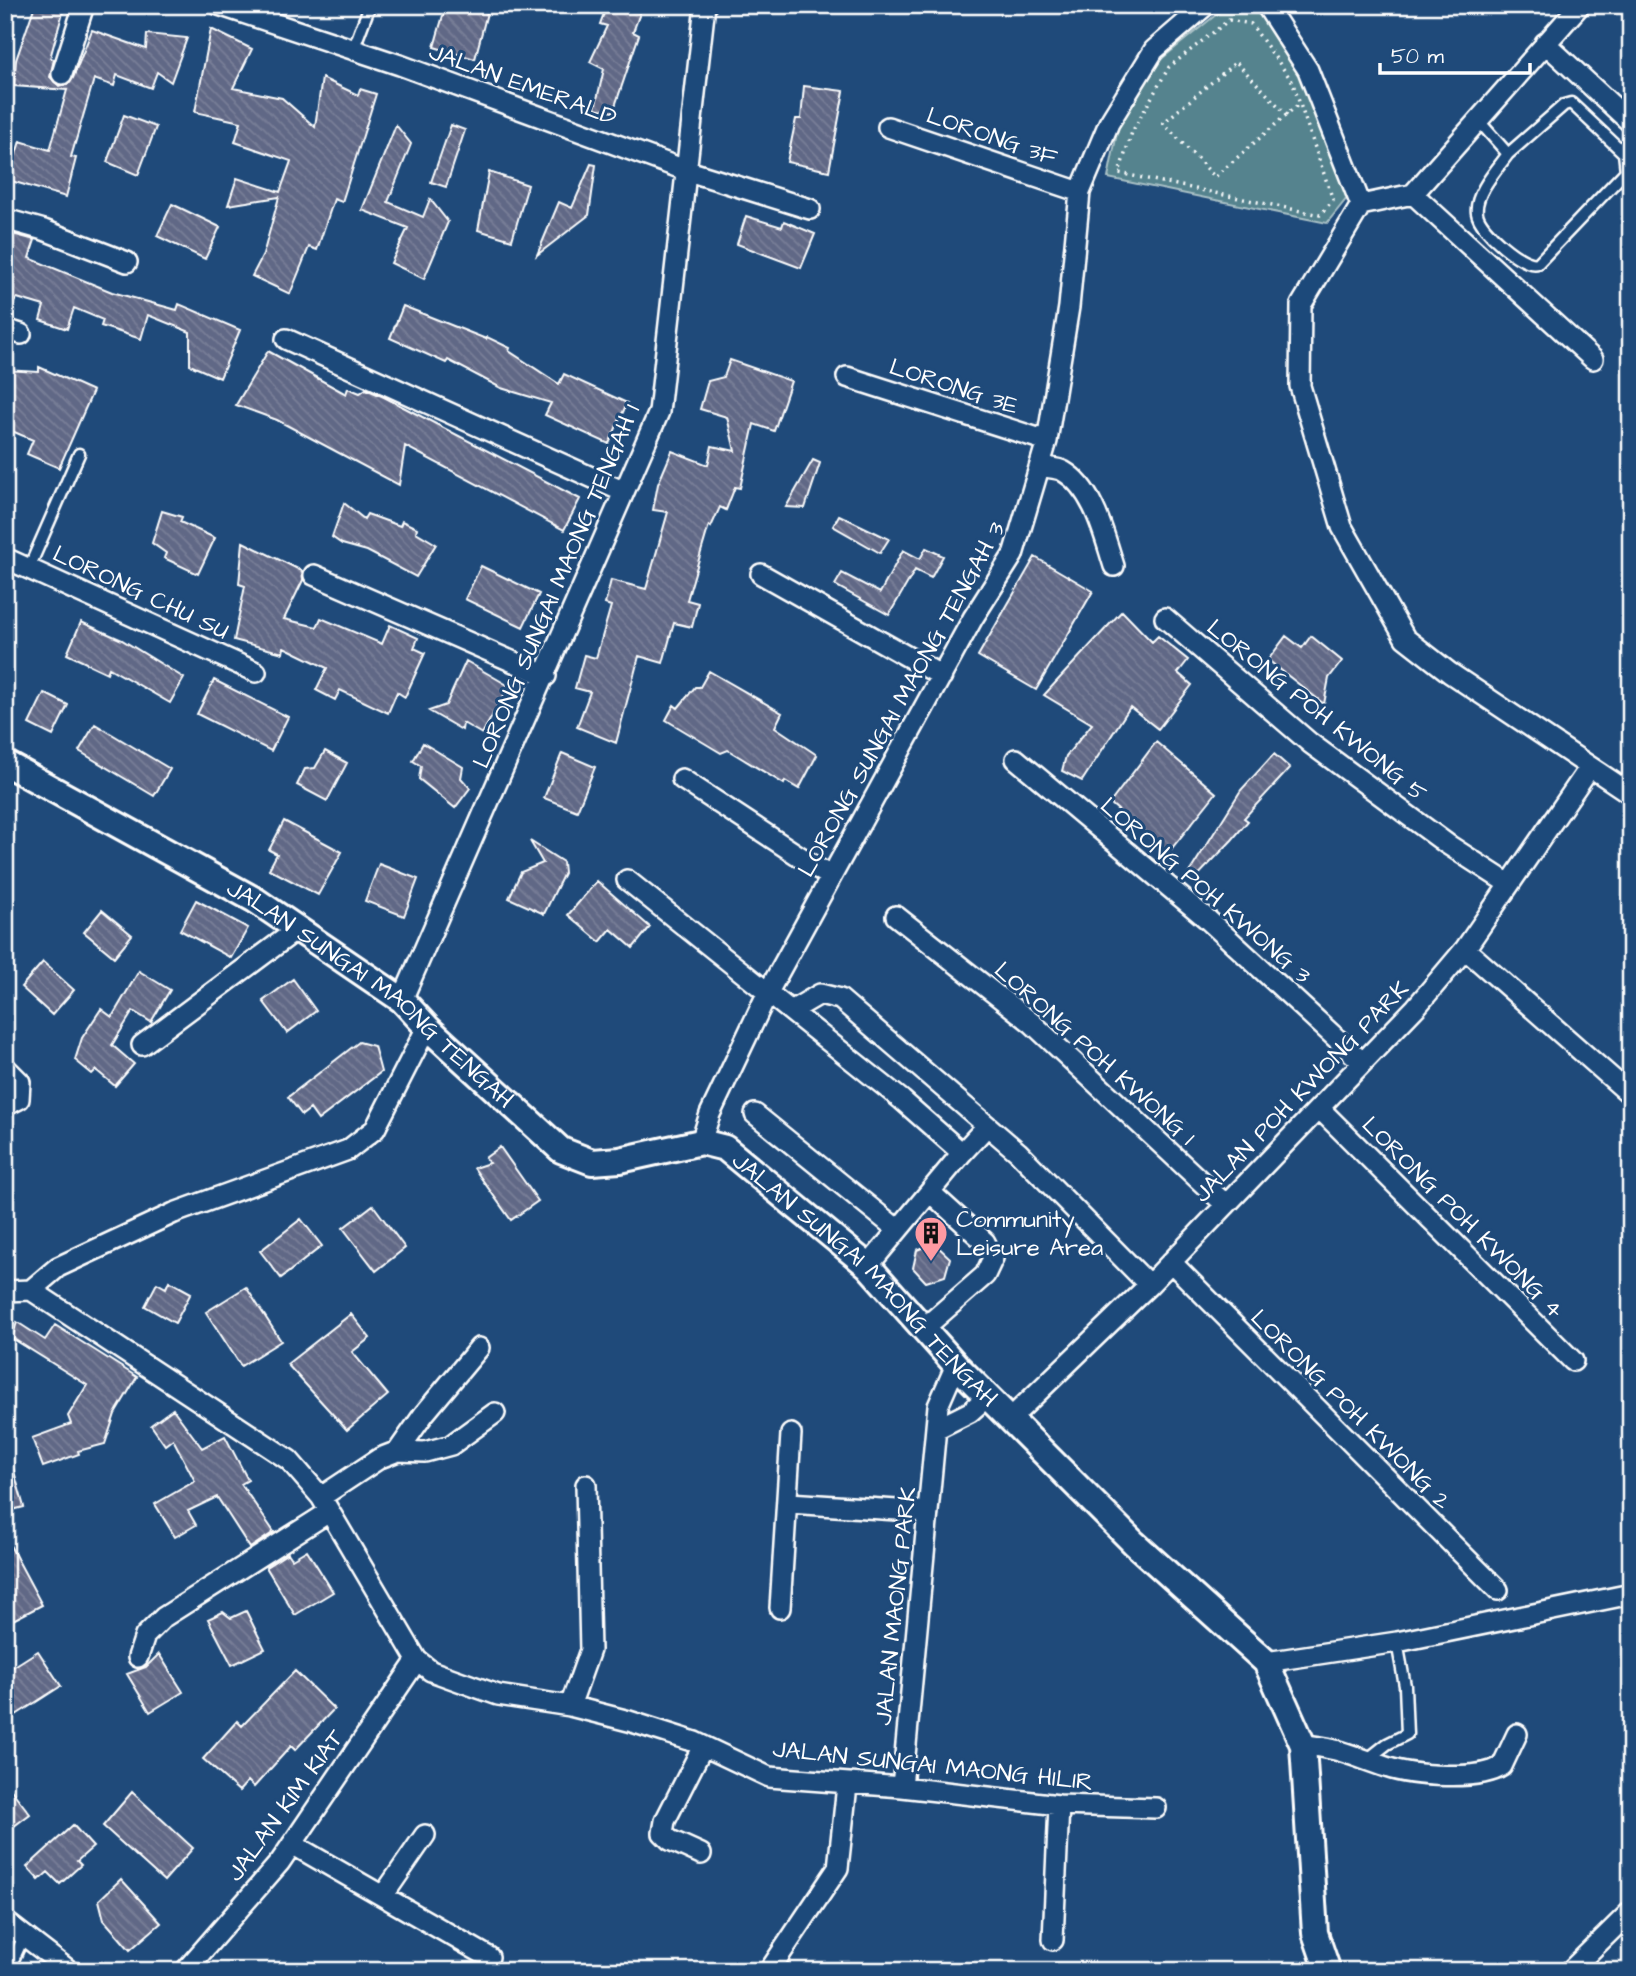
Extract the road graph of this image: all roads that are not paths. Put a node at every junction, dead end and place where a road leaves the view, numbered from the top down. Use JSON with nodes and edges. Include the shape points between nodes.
{"nodes":[{"id":1,"x":84,"y":5,"type":"edge"},
{"id":2,"x":219,"y":5,"type":"edge"},
{"id":3,"x":370,"y":5,"type":"edge"},
{"id":4,"x":705,"y":5,"type":"edge"},
{"id":5,"x":1206,"y":5,"type":"edge"},
{"id":6,"x":1266,"y":5,"type":"edge"},
{"id":7,"x":1580,"y":5,"type":"edge"},
{"id":8,"x":1545,"y":43,"type":"junction"},
{"id":9,"x":353,"y":50,"type":"junction"},
{"id":10,"x":62,"y":74,"type":"dead end"},
{"id":11,"x":1478,"y":120,"type":"junction"},
{"id":12,"x":1631,"y":123,"type":"edge"},
{"id":13,"x":888,"y":127,"type":"dead end"},
{"id":14,"x":1508,"y":154,"type":"junction"},
{"id":15,"x":685,"y":170,"type":"junction"},
{"id":16,"x":1080,"y":192,"type":"junction"},
{"id":17,"x":1413,"y":194,"type":"junction"},
{"id":18,"x":1361,"y":205,"type":"junction"},
{"id":19,"x":810,"y":209,"type":"dead end"},
{"id":20,"x":5,"y":219,"type":"edge"},
{"id":21,"x":127,"y":262,"type":"dead end"},
{"id":22,"x":286,"y":339,"type":"dead end"},
{"id":23,"x":1593,"y":359,"type":"dead end"},
{"id":24,"x":847,"y":377,"type":"dead end"},
{"id":25,"x":1047,"y":441,"type":"junction"},
{"id":26,"x":79,"y":454,"type":"dead end"},
{"id":27,"x":1041,"y":466,"type":"junction"},
{"id":28,"x":622,"y":491,"type":"junction"},
{"id":29,"x":5,"y":558,"type":"edge"},
{"id":30,"x":1114,"y":566,"type":"dead end"},
{"id":31,"x":29,"y":568,"type":"junction"},
{"id":32,"x":761,"y":574,"type":"dead end"},
{"id":33,"x":314,"y":575,"type":"dead end"},
{"id":34,"x":1165,"y":618,"type":"dead end"},
{"id":35,"x":256,"y":672,"type":"dead end"},
{"id":36,"x":546,"y":676,"type":"junction"},
{"id":37,"x":942,"y":676,"type":"junction"},
{"id":38,"x":1016,"y":759,"type":"dead end"},
{"id":39,"x":5,"y":763,"type":"edge"},
{"id":40,"x":1590,"y":767,"type":"junction"},
{"id":41,"x":682,"y":779,"type":"dead end"},
{"id":42,"x":1631,"y":794,"type":"edge"},
{"id":43,"x":831,"y":877,"type":"junction"},
{"id":44,"x":627,"y":880,"type":"dead end"},
{"id":45,"x":1509,"y":884,"type":"junction"},
{"id":46,"x":896,"y":916,"type":"dead end"},
{"id":47,"x":299,"y":928,"type":"junction"},
{"id":48,"x":1465,"y":949,"type":"junction"},
{"id":49,"x":767,"y":994,"type":"junction"},
{"id":50,"x":402,"y":1000,"type":"junction"},
{"id":51,"x":791,"y":1011,"type":"junction"},
{"id":52,"x":428,"y":1027,"type":"junction"},
{"id":53,"x":142,"y":1045,"type":"dead end"},
{"id":54,"x":1362,"y":1062,"type":"junction"},
{"id":55,"x":5,"y":1067,"type":"edge"},
{"id":56,"x":1631,"y":1095,"type":"edge"},
{"id":57,"x":5,"y":1106,"type":"edge"},
{"id":58,"x":1319,"y":1108,"type":"junction"},
{"id":59,"x":755,"y":1114,"type":"dead end"},
{"id":60,"x":987,"y":1126,"type":"junction"},
{"id":61,"x":701,"y":1142,"type":"junction"},
{"id":62,"x":962,"y":1153,"type":"junction"},
{"id":63,"x":930,"y":1192,"type":"junction"},
{"id":64,"x":1226,"y":1205,"type":"junction"},
{"id":65,"x":898,"y":1230,"type":"junction"},
{"id":66,"x":1171,"y":1262,"type":"junction"},
{"id":67,"x":868,"y":1266,"type":"junction"},
{"id":68,"x":1149,"y":1284,"type":"junction"},
{"id":69,"x":31,"y":1290,"type":"junction"},
{"id":70,"x":5,"y":1291,"type":"edge"},
{"id":71,"x":923,"y":1329,"type":"junction"},
{"id":72,"x":479,"y":1348,"type":"dead end"},
{"id":73,"x":1573,"y":1361,"type":"dead end"},
{"id":74,"x":956,"y":1366,"type":"junction"},
{"id":75,"x":988,"y":1396,"type":"junction"},
{"id":76,"x":495,"y":1413,"type":"dead end"},
{"id":77,"x":1012,"y":1418,"type":"junction"},
{"id":78,"x":936,"y":1429,"type":"junction"},
{"id":79,"x":790,"y":1434,"type":"dead end"},
{"id":80,"x":398,"y":1451,"type":"junction"},
{"id":81,"x":586,"y":1485,"type":"dead end"},
{"id":82,"x":789,"y":1503,"type":"junction"},
{"id":83,"x":325,"y":1505,"type":"junction"},
{"id":84,"x":928,"y":1512,"type":"junction"},
{"id":85,"x":1498,"y":1590,"type":"dead end"},
{"id":86,"x":1631,"y":1594,"type":"edge"},
{"id":87,"x":780,"y":1608,"type":"dead end"},
{"id":88,"x":1397,"y":1642,"type":"junction"},
{"id":89,"x":138,"y":1657,"type":"dead end"},
{"id":90,"x":417,"y":1660,"type":"junction"},
{"id":91,"x":1266,"y":1662,"type":"junction"},
{"id":92,"x":570,"y":1706,"type":"junction"},
{"id":93,"x":1517,"y":1734,"type":"dead end"},
{"id":94,"x":1303,"y":1745,"type":"junction"},
{"id":95,"x":703,"y":1746,"type":"junction"},
{"id":96,"x":1368,"y":1759,"type":"junction"},
{"id":97,"x":848,"y":1785,"type":"junction"},
{"id":98,"x":902,"y":1787,"type":"junction"},
{"id":99,"x":1059,"y":1805,"type":"junction"},
{"id":100,"x":1156,"y":1808,"type":"dead end"},
{"id":101,"x":425,"y":1835,"type":"dead end"},
{"id":102,"x":292,"y":1844,"type":"junction"},
{"id":103,"x":701,"y":1854,"type":"dead end"},
{"id":104,"x":383,"y":1896,"type":"junction"},
{"id":105,"x":1631,"y":1911,"type":"edge"},
{"id":106,"x":5,"y":1920,"type":"edge"},
{"id":107,"x":24,"y":1936,"type":"junction"},
{"id":108,"x":1054,"y":1940,"type":"dead end"},
{"id":109,"x":489,"y":1956,"type":"dead end"},
{"id":110,"x":5,"y":1969,"type":"edge"},
{"id":111,"x":70,"y":1971,"type":"edge"},
{"id":112,"x":185,"y":1971,"type":"edge"},
{"id":113,"x":769,"y":1971,"type":"edge"},
{"id":114,"x":1328,"y":1971,"type":"edge"},
{"id":115,"x":1570,"y":1971,"type":"edge"}],
"edges":[{"from":1,"to":10,"type":"street"},
{"from":2,"to":9,"type":"street","name":"JALAN EMERALD"},
{"from":3,"to":9,"type":"lane"},
{"from":4,"to":15,"type":"street","name":"LORONG SUNGAI MAONG TENGAH 1"},
{"from":5,"to":16,"type":"street","name":"LORONG SUNGAI MAONG TENGAH 3","via":[[1154,50],[1109,123]]},
{"from":6,"to":18,"type":"street","via":[[1308,69],[1309,100]]},
{"from":7,"to":8,"type":"street"},
{"from":8,"to":11,"type":"street"},
{"from":8,"to":12,"type":"street"},
{"from":9,"to":15,"type":"street","name":"JALAN EMERALD"},
{"from":11,"to":14,"type":"lane"},
{"from":11,"to":17,"type":"street"},
{"from":13,"to":16,"type":"street","name":"LORONG 3F"},
{"from":14,"to":14,"type":"lane","via":[[1478,201],[1477,214],[1486,229],[1531,265],[1538,263],[1626,171],[1623,153],[1571,103],[1564,104]]},
{"from":15,"to":19,"type":"street","name":"JALAN EMERALD"},
{"from":15,"to":28,"type":"street","name":"LORONG SUNGAI MAONG TENGAH 1","via":[[659,412]]},
{"from":16,"to":25,"type":"street","name":"LORONG SUNGAI MAONG TENGAH 3","via":[[1069,307]]},
{"from":17,"to":18,"type":"street"},
{"from":17,"to":23,"type":"street"},
{"from":18,"to":40,"type":"street","via":[[1301,305],[1300,386],[1342,527],[1405,638]]},
{"from":20,"to":21,"type":"street"},
{"from":22,"to":28,"type":"street"},
{"from":24,"to":25,"type":"street","name":"LORONG 3E"},
{"from":25,"to":27,"type":"street","name":"LORONG SUNGAI MAONG TENGAH 3"},
{"from":26,"to":31,"type":"lane"},
{"from":27,"to":30,"type":"street","via":[[1062,471],[1084,491]]},
{"from":27,"to":37,"type":"street","name":"LORONG SUNGAI MAONG TENGAH 3","via":[[1013,555]]},
{"from":28,"to":36,"type":"street","name":"LORONG SUNGAI MAONG TENGAH 1"},
{"from":29,"to":31,"type":"street","name":"LORONG CHU SU"},
{"from":31,"to":35,"type":"street","name":"LORONG CHU SU"},
{"from":32,"to":37,"type":"street"},
{"from":33,"to":36,"type":"street"},
{"from":34,"to":45,"type":"street","name":"LORONG POH KWONG 5","via":[[1310,743]]},
{"from":36,"to":50,"type":"street","name":"LORONG SUNGAI MAONG TENGAH 1"},
{"from":37,"to":43,"type":"street","name":"LORONG SUNGAI MAONG TENGAH 3"},
{"from":38,"to":54,"type":"street","name":"LORONG POH KWONG 3","via":[[1206,918]]},
{"from":39,"to":47,"type":"street","name":"JALAN SUNGAI MAONG TENGAH"},
{"from":40,"to":42,"type":"street"},
{"from":40,"to":45,"type":"street","name":"JALAN POH KWONG PARK"},
{"from":41,"to":43,"type":"street"},
{"from":43,"to":49,"type":"street","name":"LORONG SUNGAI MAONG TENGAH 3"},
{"from":44,"to":49,"type":"street"},
{"from":45,"to":48,"type":"street","name":"JALAN POH KWONG PARK"},
{"from":46,"to":64,"type":"street","name":"LORONG POH KWONG 1","via":[[1032,1023]]},
{"from":47,"to":50,"type":"street","name":"JALAN SUNGAI MAONG TENGAH"},
{"from":47,"to":53,"type":"street"},
{"from":48,"to":54,"type":"street","name":"JALAN POH KWONG PARK"},
{"from":48,"to":56,"type":"street"},
{"from":49,"to":51,"type":"street"},
{"from":49,"to":61,"type":"street","name":"LORONG SUNGAI MAONG TENGAH 3"},
{"from":50,"to":52,"type":"street","name":"JALAN SUNGAI MAONG TENGAH"},
{"from":51,"to":60,"type":"street","via":[[820,994],[840,999]]},
{"from":51,"to":62,"type":"street"},
{"from":52,"to":61,"type":"street","name":"JALAN SUNGAI MAONG TENGAH","via":[[561,1150],[592,1162]]},
{"from":52,"to":69,"type":"street","via":[[375,1129],[348,1150],[174,1213],[58,1267]]},
{"from":54,"to":58,"type":"street","name":"JALAN POH KWONG PARK"},
{"from":55,"to":57,"type":"street","via":[[20,1082],[19,1099]]},
{"from":58,"to":64,"type":"street","name":"JALAN POH KWONG PARK"},
{"from":58,"to":73,"type":"street","name":"LORONG POH KWONG 4"},
{"from":59,"to":65,"type":"street"},
{"from":60,"to":62,"type":"street"},
{"from":60,"to":68,"type":"street"},
{"from":61,"to":67,"type":"street","name":"JALAN SUNGAI MAONG TENGAH","via":[[724,1147]]},
{"from":62,"to":63,"type":"street"},
{"from":63,"to":65,"type":"street"},
{"from":63,"to":71,"type":"street","via":[[985,1242],[993,1258],[985,1275]]},
{"from":64,"to":66,"type":"street","name":"JALAN POH KWONG PARK"},
{"from":65,"to":67,"type":"street"},
{"from":66,"to":68,"type":"street","name":"JALAN POH KWONG PARK"},
{"from":66,"to":85,"type":"street","name":"LORONG POH KWONG 2"},
{"from":67,"to":71,"type":"street","name":"JALAN SUNGAI MAONG TENGAH"},
{"from":68,"to":77,"type":"street","name":"JALAN POH KWONG PARK"},
{"from":69,"to":70,"type":"street"},
{"from":69,"to":83,"type":"street","via":[[289,1460]]},
{"from":71,"to":74,"type":"street","name":"JALAN SUNGAI MAONG TENGAH"},
{"from":72,"to":80,"type":"street"},
{"from":74,"to":75,"type":"street","name":"JALAN SUNGAI MAONG TENGAH"},
{"from":74,"to":78,"type":"street","name":"JALAN MAONG PARK","via":[[938,1406]]},
{"from":75,"to":77,"type":"street","name":"JALAN SUNGAI MAONG TENGAH"},
{"from":75,"to":78,"type":"street","via":[[970,1412]]},
{"from":76,"to":80,"type":"street","via":[[451,1445],[425,1452]]},
{"from":77,"to":91,"type":"street","name":"JALAN SUNGAI MAONG TENGAH","via":[[1134,1544]]},
{"from":78,"to":84,"type":"street","name":"JALAN MAONG PARK"},
{"from":79,"to":82,"type":"street"},
{"from":80,"to":83,"type":"street","via":[[380,1458]]},
{"from":81,"to":92,"type":"street","via":[[590,1650]]},
{"from":82,"to":84,"type":"street"},
{"from":82,"to":87,"type":"street"},
{"from":83,"to":89,"type":"street","via":[[164,1617],[145,1636]]},
{"from":83,"to":90,"type":"street"},
{"from":84,"to":98,"type":"street","name":"JALAN MAONG PARK"},
{"from":86,"to":88,"type":"street"},
{"from":88,"to":91,"type":"street"},
{"from":88,"to":96,"type":"lane","via":[[1407,1734]]},
{"from":90,"to":92,"type":"street","name":"JALAN SUNGAI MAONG HILIR","via":[[431,1671],[498,1695]]},
{"from":90,"to":102,"type":"street","name":"JALAN KIM KIAT"},
{"from":91,"to":94,"type":"street","name":"JALAN SUNGAI MAONG TENGAH"},
{"from":92,"to":95,"type":"street","name":"JALAN SUNGAI MAONG HILIR"},
{"from":93,"to":96,"type":"street","via":[[1502,1766],[1481,1775],[1409,1772]]},
{"from":94,"to":96,"type":"street","via":[[1329,1746]]},
{"from":94,"to":114,"type":"street","name":"JALAN SUNGAI MAONG TENGAH","via":[[1315,1933]]},
{"from":95,"to":97,"type":"street","name":"JALAN SUNGAI MAONG HILIR","via":[[769,1777]]},
{"from":95,"to":103,"type":"street","via":[[663,1833]]},
{"from":97,"to":98,"type":"street","name":"JALAN SUNGAI MAONG HILIR"},
{"from":97,"to":113,"type":"street","via":[[838,1868]]},
{"from":98,"to":99,"type":"street","name":"JALAN SUNGAI MAONG HILIR"},
{"from":99,"to":100,"type":"street","name":"JALAN SUNGAI MAONG HILIR"},
{"from":99,"to":108,"type":"street"},
{"from":101,"to":104,"type":"street"},
{"from":102,"to":104,"type":"street"},
{"from":102,"to":112,"type":"street","name":"JALAN KIM KIAT"},
{"from":104,"to":109,"type":"street"},
{"from":105,"to":115,"type":"street"},
{"from":106,"to":107,"type":"street"},
{"from":107,"to":110,"type":"lane"},
{"from":107,"to":111,"type":"street"}]}
